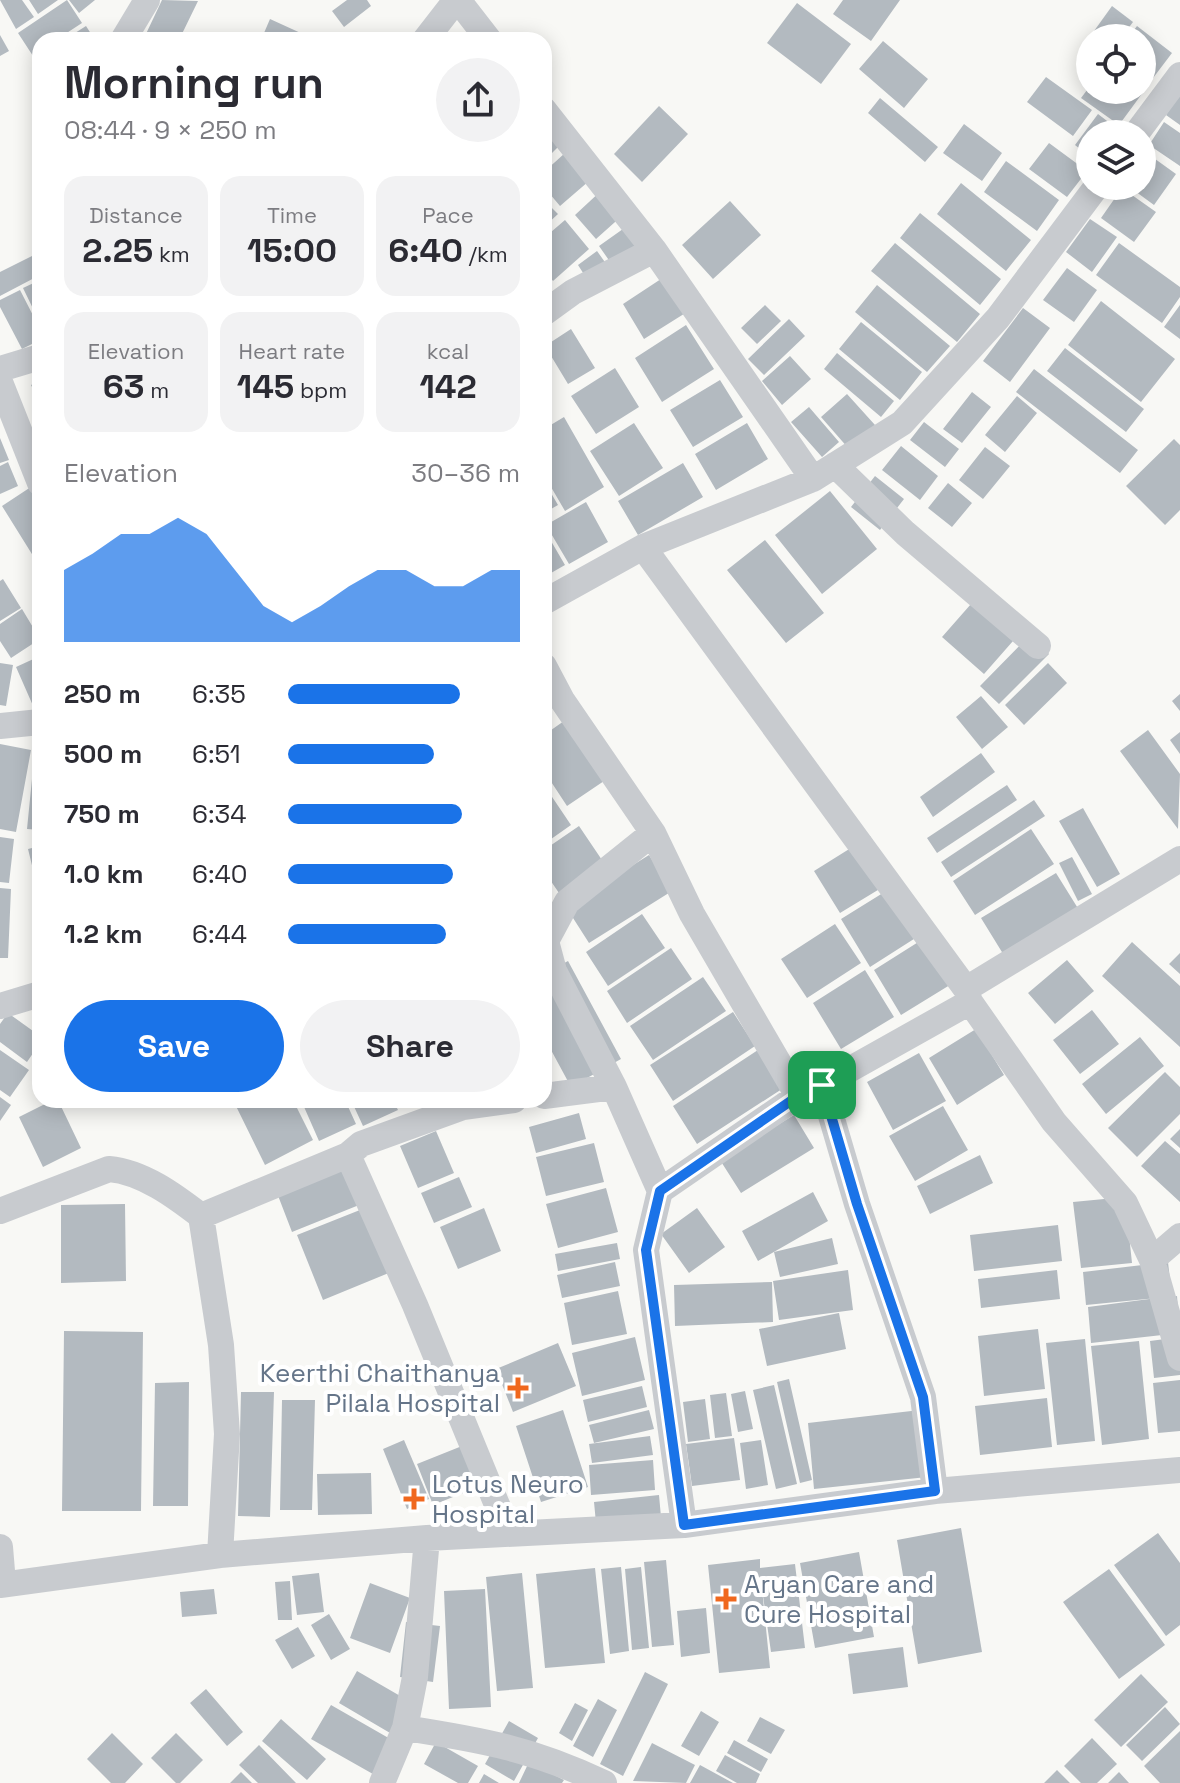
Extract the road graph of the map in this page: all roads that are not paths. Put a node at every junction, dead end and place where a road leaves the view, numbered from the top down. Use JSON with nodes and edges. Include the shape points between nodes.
{"nodes":[{"id":1,"x":147,"y":0,"type":"edge"},
{"id":2,"x":457,"y":0,"type":"edge"},
{"id":3,"x":128,"y":32,"type":"edge"},
{"id":4,"x":431,"y":32,"type":"edge"},
{"id":5,"x":483,"y":32,"type":"edge"},
{"id":6,"x":1180,"y":75,"type":"edge"},
{"id":7,"x":552,"y":120,"type":"edge"},
{"id":8,"x":1146,"y":120,"type":"edge"},
{"id":9,"x":1086,"y":200,"type":"edge"},
{"id":10,"x":654,"y":250,"type":"junction"},
{"id":11,"x":552,"y":307,"type":"edge"},
{"id":12,"x":32,"y":359,"type":"edge"},
{"id":13,"x":0,"y":369,"type":"edge"},
{"id":14,"x":0,"y":382,"type":"edge"},
{"id":15,"x":32,"y":463,"type":"edge"},
{"id":16,"x":824,"y":472,"type":"junction"},
{"id":17,"x":643,"y":547,"type":"junction"},
{"id":18,"x":552,"y":598,"type":"edge"},
{"id":19,"x":1038,"y":646,"type":"dead end"},
{"id":20,"x":553,"y":707,"type":"edge"},
{"id":21,"x":32,"y":723,"type":"edge"},
{"id":22,"x":0,"y":726,"type":"edge"},
{"id":23,"x":653,"y":833,"type":"junction"},
{"id":24,"x":1180,"y":859,"type":"edge"},
{"id":25,"x":552,"y":930,"type":"edge"},
{"id":26,"x":552,"y":964,"type":"edge"},
{"id":27,"x":32,"y":996,"type":"edge"},
{"id":28,"x":968,"y":996,"type":"junction"},
{"id":29,"x":0,"y":1006,"type":"edge"},
{"id":30,"x":614,"y":1087,"type":"junction"},
{"id":31,"x":810,"y":1090,"type":"junction"},
{"id":32,"x":552,"y":1095,"type":"edge"},
{"id":33,"x":460,"y":1108,"type":"edge"},
{"id":34,"x":348,"y":1155,"type":"junction"},
{"id":35,"x":660,"y":1191,"type":"junction"},
{"id":36,"x":0,"y":1211,"type":"edge"},
{"id":37,"x":201,"y":1216,"type":"junction"},
{"id":38,"x":1180,"y":1236,"type":"edge"},
{"id":39,"x":1152,"y":1260,"type":"junction"},
{"id":40,"x":1180,"y":1358,"type":"edge"},
{"id":41,"x":1180,"y":1470,"type":"edge"},
{"id":42,"x":935,"y":1491,"type":"junction"},
{"id":43,"x":684,"y":1525,"type":"junction"},
{"id":44,"x":509,"y":1534,"type":"junction"},
{"id":45,"x":427,"y":1538,"type":"junction"},
{"id":46,"x":0,"y":1547,"type":"edge"},
{"id":47,"x":220,"y":1555,"type":"junction"},
{"id":48,"x":2,"y":1584,"type":"edge"},
{"id":49,"x":405,"y":1728,"type":"junction"},
{"id":50,"x":382,"y":1783,"type":"edge"},
{"id":51,"x":604,"y":1783,"type":"edge"}],
"edges":[{"from":1,"to":3,"type":"street"},
{"from":2,"to":4,"type":"street"},
{"from":2,"to":5,"type":"street"},
{"from":6,"to":8,"type":"street"},
{"from":7,"to":10,"type":"street"},
{"from":9,"to":16,"type":"street","via":[[998,318],[902,423]]},
{"from":10,"to":11,"type":"street"},
{"from":10,"to":16,"type":"street"},
{"from":12,"to":13,"type":"street"},
{"from":14,"to":15,"type":"street"},
{"from":16,"to":17,"type":"street"},
{"from":16,"to":19,"type":"street"},
{"from":17,"to":18,"type":"street"},
{"from":17,"to":28,"type":"street"},
{"from":20,"to":23,"type":"street"},
{"from":21,"to":22,"type":"street"},
{"from":23,"to":25,"type":"street","via":[[567,902]]},
{"from":23,"to":31,"type":"street","via":[[692,914]]},
{"from":24,"to":28,"type":"street"},
{"from":26,"to":30,"type":"street"},
{"from":27,"to":29,"type":"street"},
{"from":28,"to":31,"type":"street"},
{"from":28,"to":39,"type":"street","via":[[1054,1122],[1125,1203]]},
{"from":30,"to":32,"type":"street"},
{"from":30,"to":35,"type":"street"},
{"from":31,"to":35,"type":"street"},
{"from":31,"to":42,"type":"street","via":[[857,1204],[923,1397]]},
{"from":33,"to":34,"type":"street","via":[[361,1144]]},
{"from":34,"to":37,"type":"street"},
{"from":34,"to":44,"type":"street"},
{"from":35,"to":43,"type":"street","via":[[646,1250]]},
{"from":36,"to":37,"type":"street","via":[[109,1169],[128,1171]]},
{"from":37,"to":47,"type":"street","via":[[221,1345],[227,1434]]},
{"from":38,"to":39,"type":"street"},
{"from":39,"to":40,"type":"street"},
{"from":41,"to":42,"type":"street"},
{"from":42,"to":43,"type":"street"},
{"from":43,"to":44,"type":"street"},
{"from":44,"to":45,"type":"street"},
{"from":45,"to":47,"type":"street"},
{"from":45,"to":49,"type":"street","via":[[415,1677]]},
{"from":46,"to":48,"type":"street"},
{"from":47,"to":48,"type":"street"},
{"from":49,"to":50,"type":"street"},
{"from":49,"to":51,"type":"street","via":[[507,1744]]}]}
